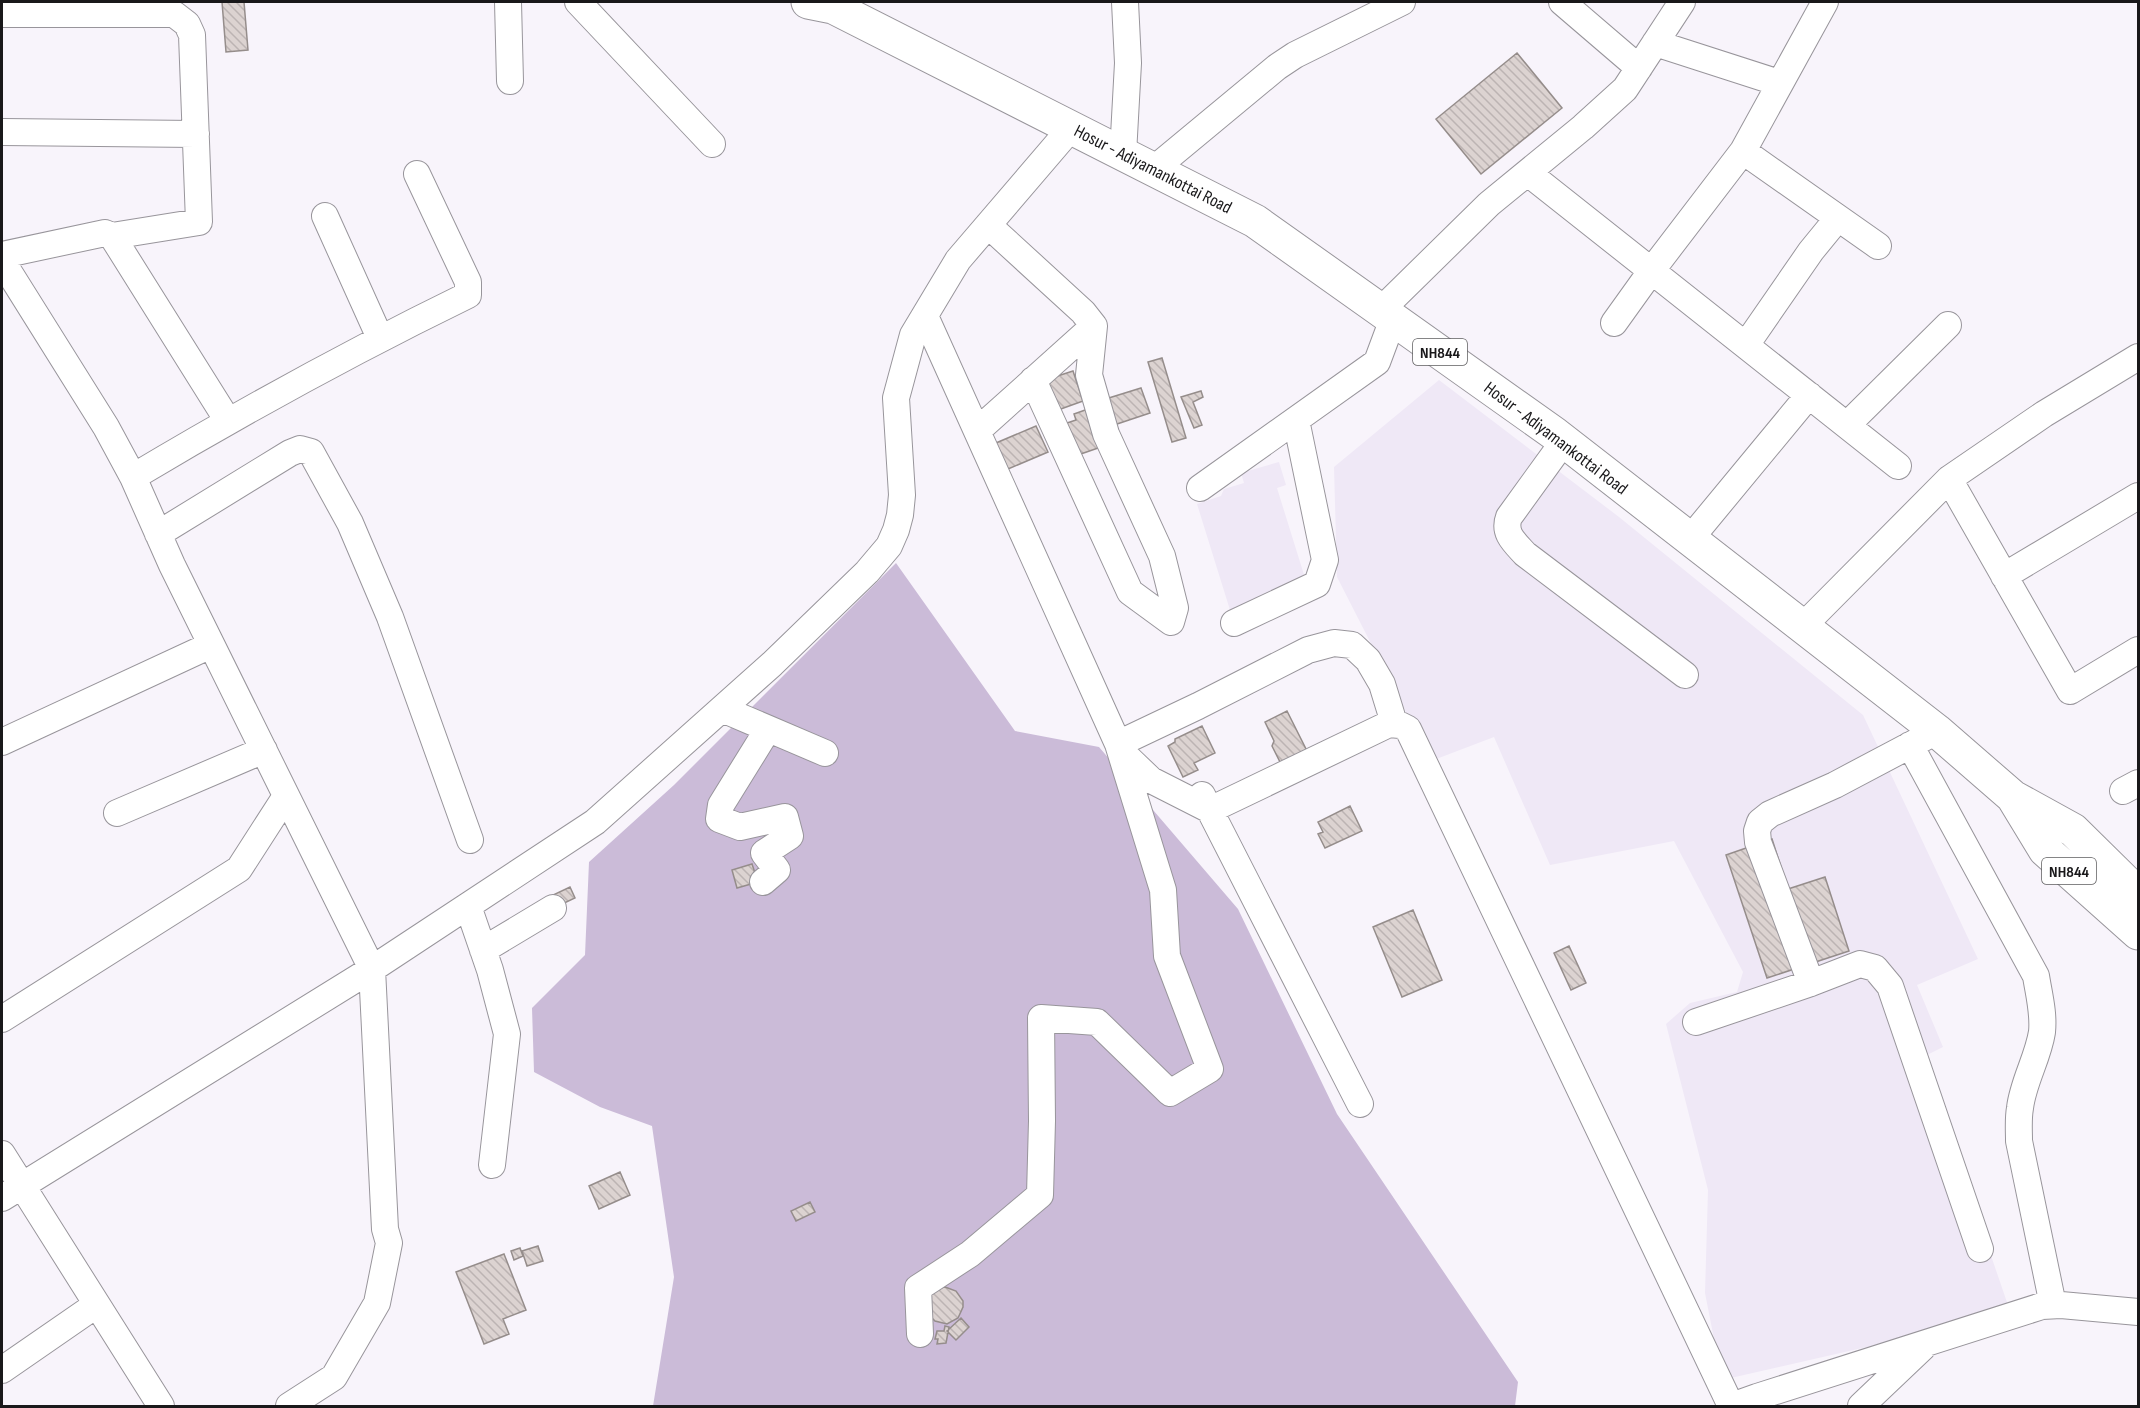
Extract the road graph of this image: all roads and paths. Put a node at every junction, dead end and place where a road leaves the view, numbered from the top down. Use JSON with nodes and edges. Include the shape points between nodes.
{"nodes":[{"id":1,"x":508,"y":2,"type":"edge"},
{"id":2,"x":578,"y":2,"type":"edge"},
{"id":3,"x":1125,"y":2,"type":"edge"},
{"id":4,"x":1402,"y":2,"type":"edge"},
{"id":5,"x":1562,"y":2,"type":"edge"},
{"id":6,"x":1682,"y":2,"type":"edge"},
{"id":7,"x":1825,"y":2,"type":"edge"},
{"id":8,"x":826,"y":4,"type":"edge"},
{"id":9,"x":2,"y":14,"type":"edge"},
{"id":10,"x":1655,"y":43,"type":"junction"},
{"id":11,"x":1639,"y":68,"type":"junction"},
{"id":12,"x":510,"y":81,"type":"dead end"},
{"id":13,"x":1779,"y":83,"type":"junction"},
{"id":14,"x":1071,"y":128,"type":"junction"},
{"id":15,"x":2,"y":132,"type":"edge"},
{"id":16,"x":196,"y":134,"type":"junction"},
{"id":17,"x":712,"y":144,"type":"dead end"},
{"id":18,"x":1743,"y":151,"type":"junction"},
{"id":19,"x":1123,"y":154,"type":"junction"},
{"id":20,"x":1154,"y":169,"type":"junction"},
{"id":21,"x":1528,"y":172,"type":"junction"},
{"id":22,"x":417,"y":174,"type":"dead end"},
{"id":23,"x":325,"y":216,"type":"dead end"},
{"id":24,"x":1838,"y":218,"type":"junction"},
{"id":25,"x":988,"y":225,"type":"junction"},
{"id":26,"x":112,"y":236,"type":"junction"},
{"id":27,"x":1878,"y":246,"type":"dead end"},
{"id":28,"x":2,"y":255,"type":"edge"},
{"id":29,"x":2,"y":261,"type":"edge"},
{"id":30,"x":1652,"y":270,"type":"junction"},
{"id":31,"x":1387,"y":314,"type":"junction"},
{"id":32,"x":925,"y":316,"type":"junction"},
{"id":33,"x":1614,"y":323,"type":"dead end"},
{"id":34,"x":1948,"y":325,"type":"dead end"},
{"id":35,"x":1094,"y":326,"type":"junction"},
{"id":36,"x":380,"y":338,"type":"junction"},
{"id":37,"x":1746,"y":345,"type":"junction"},
{"id":38,"x":2138,"y":357,"type":"edge"},
{"id":39,"x":1033,"y":380,"type":"junction"},
{"id":40,"x":1809,"y":395,"type":"junction"},
{"id":41,"x":1296,"y":420,"type":"junction"},
{"id":42,"x":228,"y":421,"type":"junction"},
{"id":43,"x":1847,"y":425,"type":"junction"},
{"id":44,"x":977,"y":431,"type":"junction"},
{"id":45,"x":1564,"y":441,"type":"junction"},
{"id":46,"x":1898,"y":466,"type":"dead end"},
{"id":47,"x":133,"y":477,"type":"junction"},
{"id":48,"x":1949,"y":478,"type":"junction"},
{"id":49,"x":1200,"y":488,"type":"dead end"},
{"id":50,"x":2139,"y":496,"type":"edge"},
{"id":51,"x":158,"y":534,"type":"junction"},
{"id":52,"x":1690,"y":539,"type":"junction"},
{"id":53,"x":2004,"y":576,"type":"junction"},
{"id":54,"x":1233,"y":623,"type":"dead end"},
{"id":55,"x":1803,"y":626,"type":"junction"},
{"id":56,"x":211,"y":645,"type":"junction"},
{"id":57,"x":2139,"y":650,"type":"edge"},
{"id":58,"x":1685,"y":675,"type":"dead end"},
{"id":59,"x":722,"y":709,"type":"junction"},
{"id":60,"x":1394,"y":723,"type":"junction"},
{"id":61,"x":768,"y":729,"type":"junction"},
{"id":62,"x":1924,"y":738,"type":"junction"},
{"id":63,"x":2,"y":742,"type":"edge"},
{"id":64,"x":1118,"y":744,"type":"junction"},
{"id":65,"x":264,"y":750,"type":"junction"},
{"id":66,"x":825,"y":753,"type":"dead end"},
{"id":67,"x":1195,"y":784,"type":"dead end"},
{"id":68,"x":286,"y":796,"type":"junction"},
{"id":69,"x":2013,"y":797,"type":"junction"},
{"id":70,"x":1210,"y":810,"type":"junction"},
{"id":71,"x":117,"y":813,"type":"dead end"},
{"id":72,"x":470,"y":840,"type":"dead end"},
{"id":73,"x":763,"y":882,"type":"dead end"},
{"id":74,"x":2139,"y":894,"type":"edge"},
{"id":75,"x":468,"y":906,"type":"junction"},
{"id":76,"x":553,"y":908,"type":"dead end"},
{"id":77,"x":2139,"y":933,"type":"edge"},
{"id":78,"x":483,"y":950,"type":"junction"},
{"id":79,"x":372,"y":969,"type":"junction"},
{"id":80,"x":1811,"y":983,"type":"junction"},
{"id":81,"x":2,"y":1019,"type":"edge"},
{"id":82,"x":1696,"y":1022,"type":"dead end"},
{"id":83,"x":1360,"y":1104,"type":"dead end"},
{"id":84,"x":2,"y":1154,"type":"edge"},
{"id":85,"x":492,"y":1165,"type":"dead end"},
{"id":86,"x":11,"y":1192,"type":"edge"},
{"id":87,"x":1980,"y":1249,"type":"dead end"},
{"id":88,"x":96,"y":1305,"type":"junction"},
{"id":89,"x":2053,"y":1305,"type":"junction"},
{"id":90,"x":2139,"y":1312,"type":"edge"},
{"id":91,"x":920,"y":1334,"type":"dead end"},
{"id":92,"x":1927,"y":1343,"type":"junction"},
{"id":93,"x":2,"y":1370,"type":"edge"},
{"id":94,"x":161,"y":1407,"type":"edge"},
{"id":95,"x":289,"y":1407,"type":"edge"},
{"id":96,"x":1731,"y":1407,"type":"edge"},
{"id":97,"x":1738,"y":1407,"type":"edge"},
{"id":98,"x":1861,"y":1407,"type":"edge"}],
"edges":[{"from":1,"to":12,"type":"street"},
{"from":2,"to":17,"type":"street"},
{"from":3,"to":19,"type":"street","via":[[1128,63]]},
{"from":4,"to":20,"type":"street","via":[[1277,67]]},
{"from":5,"to":11,"type":"street"},
{"from":6,"to":10,"type":"street"},
{"from":7,"to":13,"type":"street"},
{"from":8,"to":14,"type":"highway","name":"Hosur - Adiyamankottai Road","number":"NH844"},
{"from":9,"to":16,"type":"street","via":[[174,14],[187,24],[192,35]]},
{"from":10,"to":11,"type":"street"},
{"from":10,"to":13,"type":"street"},
{"from":11,"to":21,"type":"street","via":[[1625,89]]},
{"from":13,"to":18,"type":"street"},
{"from":14,"to":19,"type":"highway","name":"Hosur - Adiyamankottai Road","number":"NH844"},
{"from":14,"to":25,"type":"street"},
{"from":15,"to":16,"type":"street"},
{"from":16,"to":26,"type":"street","via":[[199,222]]},
{"from":18,"to":24,"type":"street"},
{"from":18,"to":30,"type":"street"},
{"from":19,"to":20,"type":"highway","name":"Hosur - Adiyamankottai Road","number":"NH844"},
{"from":20,"to":31,"type":"highway","name":"Hosur - Adiyamankottai Road","number":"NH844","via":[[1255,221]]},
{"from":21,"to":30,"type":"street"},
{"from":21,"to":31,"type":"street","via":[[1489,204]]},
{"from":22,"to":36,"type":"street","via":[[468,282],[468,295]]},
{"from":23,"to":36,"type":"street"},
{"from":24,"to":27,"type":"street"},
{"from":24,"to":37,"type":"street","via":[[1810,251]]},
{"from":25,"to":32,"type":"street","via":[[958,260]]},
{"from":25,"to":35,"type":"street"},
{"from":26,"to":28,"type":"street","via":[[105,233]]},
{"from":26,"to":42,"type":"street"},
{"from":29,"to":47,"type":"street"},
{"from":30,"to":33,"type":"street"},
{"from":30,"to":37,"type":"street"},
{"from":31,"to":41,"type":"street","via":[[1377,362]]},
{"from":31,"to":45,"type":"highway","name":"Hosur - Adiyamankottai Road","number":"NH844"},
{"from":32,"to":44,"type":"street"},
{"from":32,"to":59,"type":"street","via":[[914,335],[896,398],[902,495],[889,546],[867,572]]},
{"from":34,"to":43,"type":"street"},
{"from":35,"to":39,"type":"street"},
{"from":35,"to":39,"type":"street","via":[[1089,375],[1106,434],[1162,556],[1175,608],[1171,622],[1130,592]]},
{"from":36,"to":42,"type":"street"},
{"from":37,"to":40,"type":"street"},
{"from":38,"to":48,"type":"street"},
{"from":39,"to":44,"type":"street"},
{"from":40,"to":43,"type":"street"},
{"from":40,"to":52,"type":"street"},
{"from":41,"to":49,"type":"street"},
{"from":41,"to":54,"type":"street","via":[[1325,560],[1317,584]]},
{"from":42,"to":47,"type":"street"},
{"from":43,"to":46,"type":"street"},
{"from":44,"to":64,"type":"street"},
{"from":45,"to":52,"type":"highway","name":"Hosur - Adiyamankottai Road","number":"NH844"},
{"from":45,"to":58,"type":"street","via":[[1509,517],[1506,525],[1511,540]]},
{"from":47,"to":51,"type":"street"},
{"from":48,"to":53,"type":"street"},
{"from":48,"to":55,"type":"street"},
{"from":50,"to":53,"type":"street"},
{"from":51,"to":56,"type":"street"},
{"from":51,"to":72,"type":"street","via":[[290,453],[300,449],[311,452],[350,524],[390,617]]},
{"from":52,"to":55,"type":"highway","name":"Hosur - Adiyamankottai Road","number":"NH844"},
{"from":53,"to":57,"type":"street","via":[[2070,691]]},
{"from":55,"to":62,"type":"highway","name":"Hosur - Adiyamankottai Road","number":"NH844"},
{"from":56,"to":63,"type":"street"},
{"from":56,"to":65,"type":"street"},
{"from":59,"to":61,"type":"street"},
{"from":59,"to":75,"type":"street","via":[[595,822]]},
{"from":60,"to":64,"type":"street","via":[[1382,684],[1368,660],[1352,645],[1334,643],[1308,650]]},
{"from":60,"to":70,"type":"street"},
{"from":60,"to":96,"type":"street","via":[[1408,729]]},
{"from":61,"to":66,"type":"street"},
{"from":61,"to":73,"type":"street","via":[[721,805],[719,819],[740,828],[785,818],[790,836],[764,853],[777,870]]},
{"from":62,"to":69,"type":"highway","name":"Hosur - Adiyamankottai Road","number":"NH844"},
{"from":62,"to":80,"type":"street","via":[[1760,822],[1758,842]]},
{"from":62,"to":89,"type":"street","via":[[2036,976],[2042,1032],[2020,1107],[2019,1135]]},
{"from":64,"to":70,"type":"street","via":[[1151,780]]},
{"from":64,"to":91,"type":"street","via":[[1163,890],[1167,956],[1210,1070],[1170,1093],[1097,1022],[1041,1018],[1040,1196],[970,1254],[918,1288]]},
{"from":65,"to":68,"type":"street"},
{"from":65,"to":71,"type":"street"},
{"from":67,"to":70,"type":"street"},
{"from":68,"to":79,"type":"street"},
{"from":68,"to":81,"type":"street","via":[[239,868]]},
{"from":69,"to":74,"type":"highway","name":"Hosur - Adiyamankottai Road","number":"NH844","via":[[2073,830]]},
{"from":69,"to":77,"type":"highway","name":"Hosur - Adiyamankottai Road","number":"NH844","via":[[2045,850]]},
{"from":70,"to":83,"type":"street"},
{"from":75,"to":78,"type":"street"},
{"from":75,"to":79,"type":"street"},
{"from":76,"to":78,"type":"street"},
{"from":78,"to":85,"type":"street","via":[[507,1034]]},
{"from":79,"to":86,"type":"street"},
{"from":79,"to":95,"type":"street","via":[[385,1229],[389,1243],[377,1303],[334,1377]]},
{"from":80,"to":82,"type":"street"},
{"from":80,"to":87,"type":"street","via":[[1860,964],[1875,968],[1890,986]]},
{"from":84,"to":86,"type":"street"},
{"from":86,"to":88,"type":"street"},
{"from":88,"to":93,"type":"street"},
{"from":88,"to":94,"type":"street"},
{"from":89,"to":90,"type":"street"},
{"from":89,"to":92,"type":"street"},
{"from":92,"to":97,"type":"street","via":[[1757,1397]]},
{"from":92,"to":98,"type":"street"}]}
